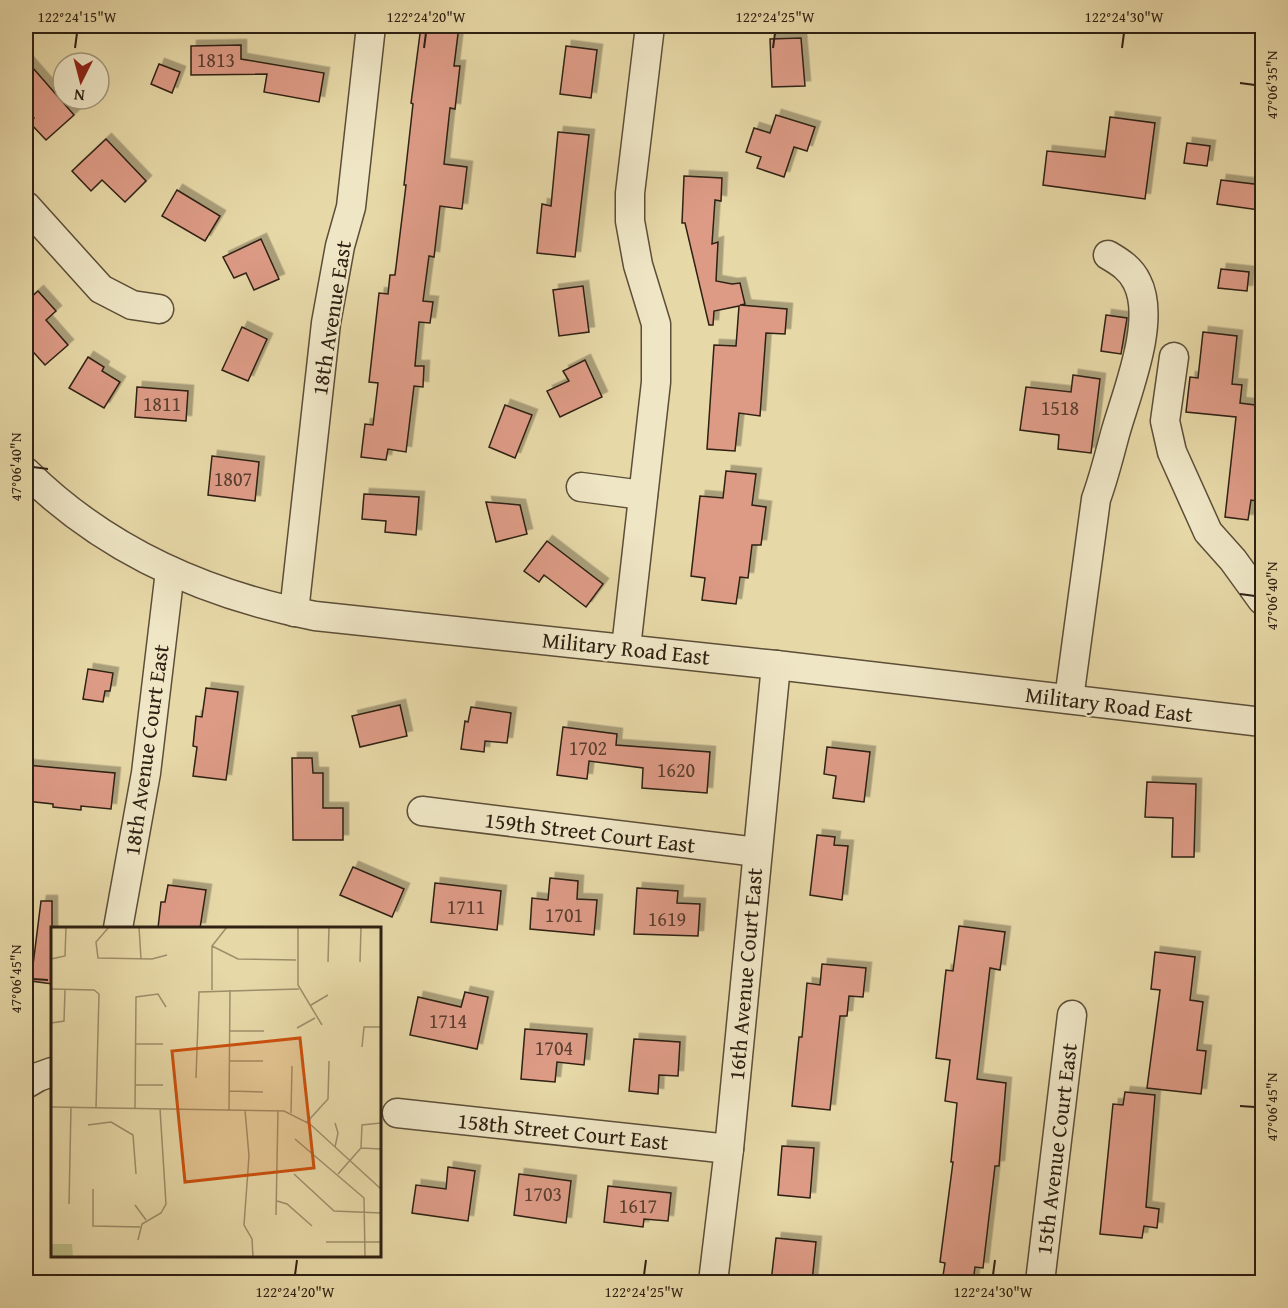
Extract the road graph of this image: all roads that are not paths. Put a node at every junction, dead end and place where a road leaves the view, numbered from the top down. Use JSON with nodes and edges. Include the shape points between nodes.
{"nodes":[{"id":1,"x":371,"y":26,"type":"edge"},
{"id":2,"x":650,"y":26,"type":"edge"},
{"id":3,"x":26,"y":206,"type":"edge"},
{"id":4,"x":1108,"y":255,"type":"dead end"},
{"id":5,"x":159,"y":309,"type":"dead end"},
{"id":6,"x":1174,"y":357,"type":"dead end"},
{"id":7,"x":26,"y":472,"type":"edge"},
{"id":8,"x":581,"y":487,"type":"dead end"},
{"id":9,"x":643,"y":495,"type":"junction"},
{"id":10,"x":170,"y":571,"type":"junction"},
{"id":11,"x":1263,"y":600,"type":"edge"},
{"id":12,"x":294,"y":612,"type":"junction"},
{"id":13,"x":626,"y":648,"type":"junction"},
{"id":14,"x":776,"y":665,"type":"junction"},
{"id":15,"x":1069,"y":699,"type":"junction"},
{"id":16,"x":1262,"y":714,"type":"edge"},
{"id":17,"x":422,"y":811,"type":"dead end"},
{"id":18,"x":757,"y":852,"type":"junction"},
{"id":19,"x":118,"y":927,"type":"edge"},
{"id":20,"x":1072,"y":1015,"type":"dead end"},
{"id":21,"x":51,"y":1072,"type":"edge"},
{"id":22,"x":26,"y":1084,"type":"edge"},
{"id":23,"x":397,"y":1113,"type":"dead end"},
{"id":24,"x":729,"y":1149,"type":"junction"},
{"id":25,"x":713,"y":1282,"type":"edge"},
{"id":26,"x":1040,"y":1282,"type":"edge"}],
"edges":[{"from":1,"to":12,"type":"street","name":"18th Avenue East","via":[[351,207],[326,323]]},
{"from":2,"to":9,"type":"street","via":[[630,193],[630,221],[638,265],[656,324],[656,382]]},
{"from":3,"to":5,"type":"street","via":[[101,290],[132,305]]},
{"from":4,"to":15,"type":"street","via":[[1123,264],[1138,283],[1144,306],[1138,356],[1096,499]]},
{"from":6,"to":11,"type":"street","via":[[1165,421],[1172,452],[1208,532]]},
{"from":7,"to":10,"type":"street","name":"Military Road East","via":[[115,543]]},
{"from":8,"to":9,"type":"street"},
{"from":9,"to":13,"type":"street"},
{"from":10,"to":12,"type":"street","name":"Military Road East","via":[[231,595]]},
{"from":10,"to":19,"type":"street","name":"18th Avenue Court East","via":[[146,773]]},
{"from":12,"to":13,"type":"street","name":"Military Road East"},
{"from":13,"to":14,"type":"street","name":"Military Road East"},
{"from":14,"to":15,"type":"street","name":"Military Road East"},
{"from":14,"to":18,"type":"street","name":"16th Avenue Court East"},
{"from":15,"to":16,"type":"street","name":"Military Road East"},
{"from":17,"to":18,"type":"street","name":"159th Street Court East"},
{"from":18,"to":24,"type":"street","name":"16th Avenue Court East"},
{"from":20,"to":26,"type":"street","name":"15th Avenue Court East"},
{"from":21,"to":22,"type":"street"},
{"from":23,"to":24,"type":"street","name":"158th Street Court East"},
{"from":24,"to":25,"type":"street","name":"16th Avenue Court East"}]}
